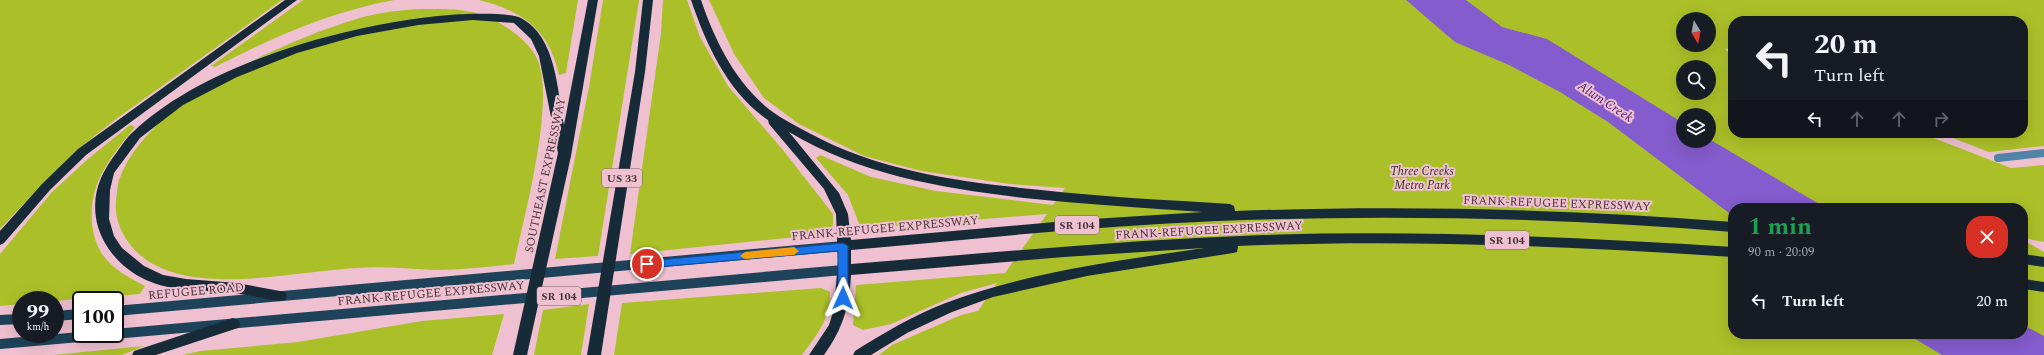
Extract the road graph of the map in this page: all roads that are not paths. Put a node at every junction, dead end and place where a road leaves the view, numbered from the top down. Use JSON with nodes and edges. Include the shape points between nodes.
{"nodes":[{"id":1,"x":292,"y":0,"type":"edge"},
{"id":2,"x":593,"y":0,"type":"edge"},
{"id":3,"x":648,"y":0,"type":"edge"},
{"id":4,"x":696,"y":0,"type":"edge"},
{"id":5,"x":481,"y":6,"type":"dead end"},
{"id":6,"x":240,"y":59,"type":"dead end"},
{"id":7,"x":766,"y":112,"type":"junction"},
{"id":8,"x":2044,"y":153,"type":"edge"},
{"id":9,"x":565,"y":156,"type":"junction"},
{"id":10,"x":1998,"y":158,"type":"dead end"},
{"id":11,"x":1312,"y":214,"type":"junction"},
{"id":12,"x":1728,"y":226,"type":"edge"},
{"id":13,"x":0,"y":240,"type":"edge"},
{"id":14,"x":1281,"y":240,"type":"junction"},
{"id":15,"x":843,"y":246,"type":"junction"},
{"id":16,"x":1728,"y":252,"type":"edge"},
{"id":17,"x":2028,"y":260,"type":"edge"},
{"id":18,"x":2044,"y":262,"type":"edge"},
{"id":19,"x":843,"y":270,"type":"junction"},
{"id":20,"x":2028,"y":285,"type":"edge"},
{"id":21,"x":2044,"y":288,"type":"edge"},
{"id":22,"x":280,"y":296,"type":"junction"},
{"id":23,"x":124,"y":310,"type":"edge"},
{"id":24,"x":12,"y":319,"type":"edge"},
{"id":25,"x":0,"y":320,"type":"edge"},
{"id":26,"x":233,"y":324,"type":"junction"},
{"id":27,"x":0,"y":344,"type":"edge"},
{"id":28,"x":139,"y":355,"type":"edge"},
{"id":29,"x":520,"y":355,"type":"edge"},
{"id":30,"x":594,"y":355,"type":"edge"},
{"id":31,"x":816,"y":355,"type":"edge"},
{"id":32,"x":860,"y":355,"type":"edge"}],
"edges":[{"from":1,"to":13,"type":"highway","via":[[82,152],[46,187]]},
{"from":2,"to":9,"type":"highway","name":"SOUTHEAST EXPRESSWAY"},
{"from":3,"to":30,"type":"highway","number":"US 33","via":[[640,72]]},
{"from":4,"to":7,"type":"highway","via":[[703,23],[720,58],[752,99]]},
{"from":5,"to":9,"type":"highway","via":[[517,20],[530,30],[546,54]]},
{"from":6,"to":22,"type":"highway","via":[[192,86],[167,105],[143,126],[124,148],[109,171],[102,196],[102,219],[108,240],[124,258],[140,271],[163,281],[183,285],[236,288]]},
{"from":7,"to":11,"type":"highway","via":[[814,142],[850,158],[895,173],[944,184],[1094,200]]},
{"from":7,"to":15,"type":"highway","via":[[835,196],[842,213]]},
{"from":8,"to":10,"type":"street"},
{"from":9,"to":29,"type":"highway","name":"SOUTHEAST EXPRESSWAY"},
{"from":11,"to":12,"type":"highway","name":"FRANK-REFUGEE EXPRESSWAY","number":"SR 104","via":[[1457,212],[1617,218]]},
{"from":11,"to":15,"type":"highway","name":"FRANK-REFUGEE EXPRESSWAY","number":"SR 104","via":[[1124,221]]},
{"from":14,"to":16,"type":"highway","name":"FRANK-REFUGEE EXPRESSWAY","number":"SR 104","via":[[1468,238]]},
{"from":14,"to":19,"type":"highway","name":"FRANK-REFUGEE EXPRESSWAY","number":"SR 104","via":[[1196,243]]},
{"from":14,"to":32,"type":"highway","via":[[1065,275],[1013,286],[942,308],[889,335]]},
{"from":15,"to":19,"type":"highway"},
{"from":15,"to":22,"type":"main road","name":"FRANK-REFUGEE EXPRESSWAY","number":"SR 104"},
{"from":17,"to":18,"type":"highway"},
{"from":19,"to":26,"type":"main road","name":"FRANK-REFUGEE EXPRESSWAY","number":"SR 104"},
{"from":19,"to":31,"type":"highway","via":[[841,310]]},
{"from":20,"to":21,"type":"highway"},
{"from":22,"to":23,"type":"main road","name":"REFUGEE ROAD"},
{"from":24,"to":25,"type":"main road"},
{"from":26,"to":27,"type":"main road"},
{"from":26,"to":28,"type":"highway"}]}
